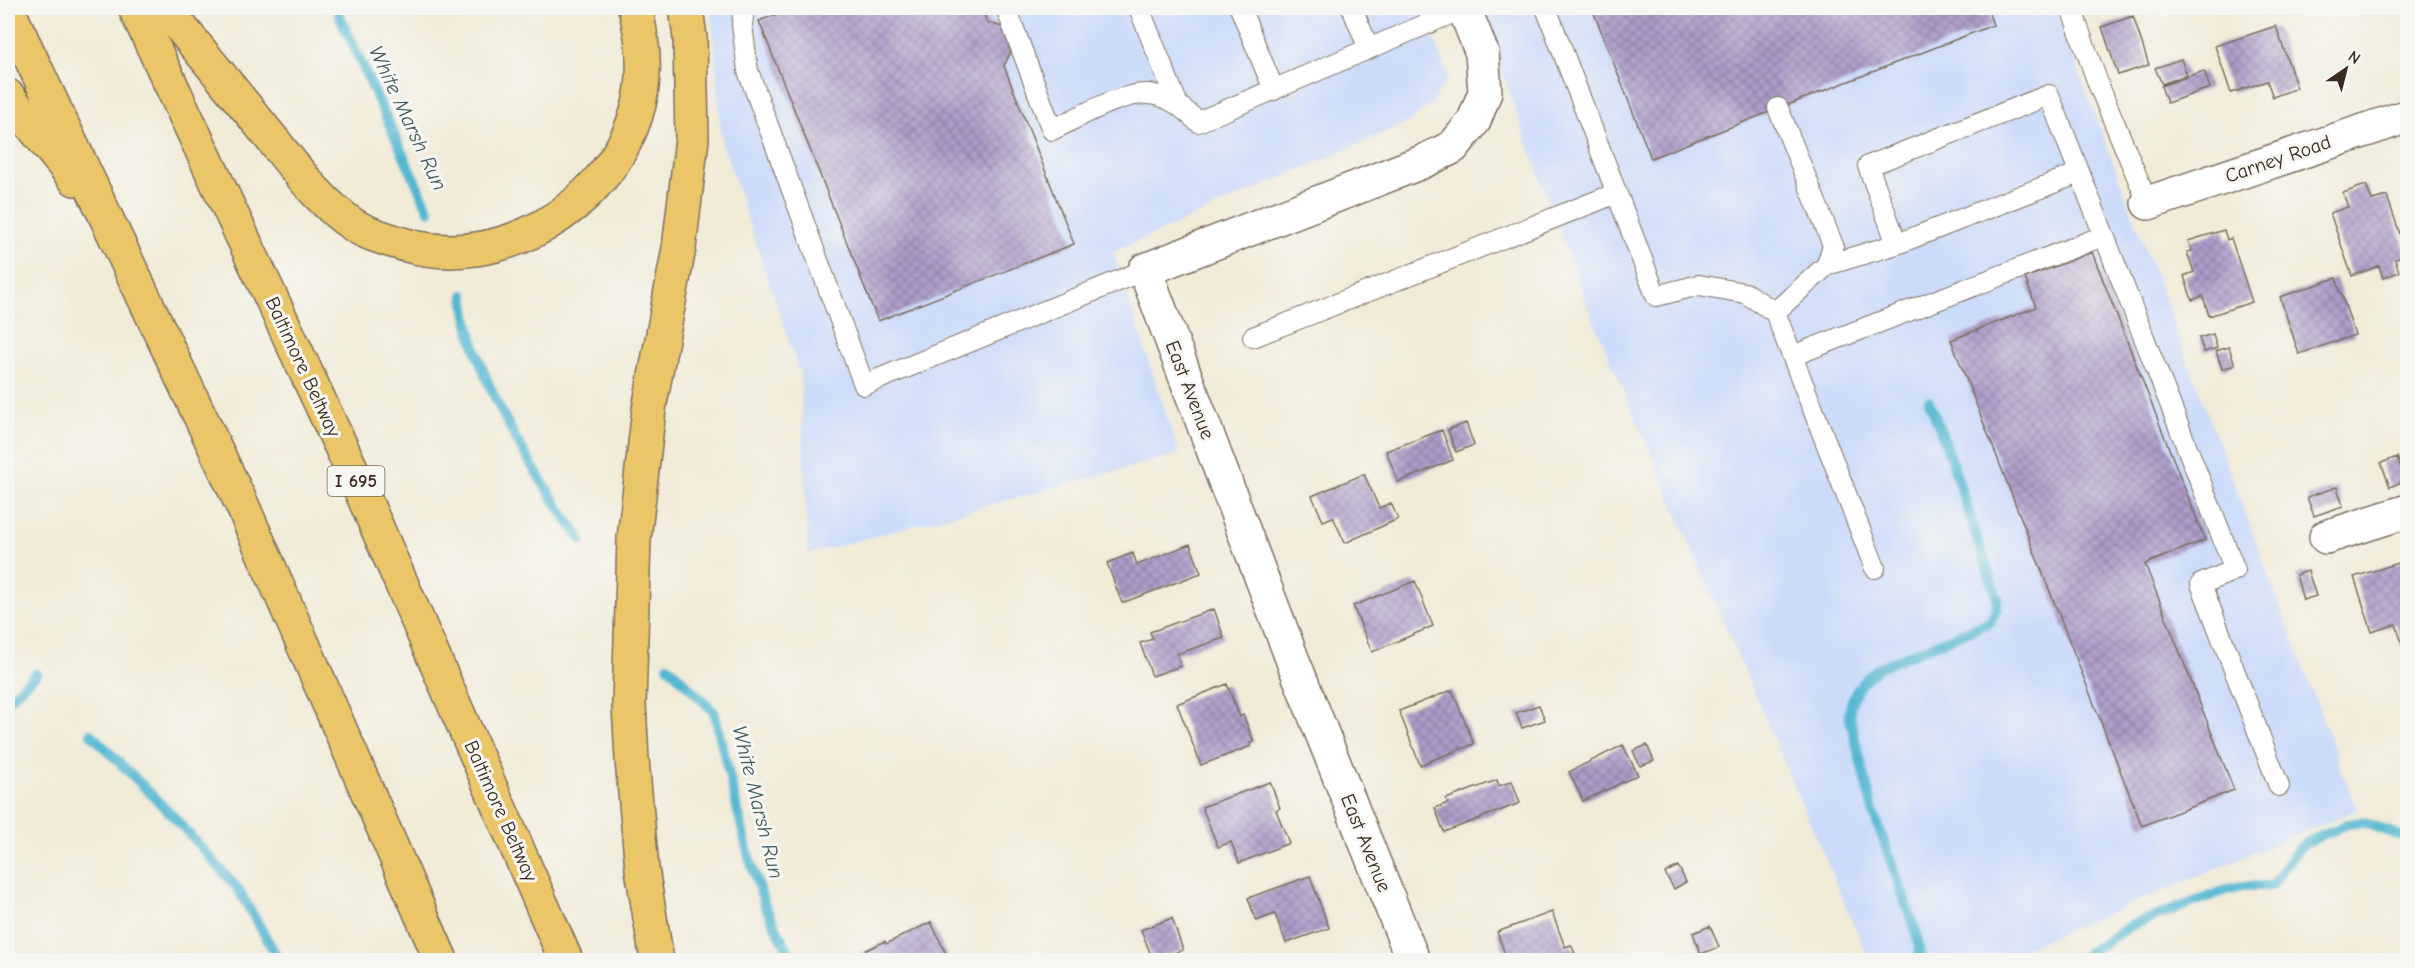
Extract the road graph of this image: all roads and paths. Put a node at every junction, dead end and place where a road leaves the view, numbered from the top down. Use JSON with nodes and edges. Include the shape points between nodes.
{"nodes":[{"id":1,"x":135,"y":8,"type":"edge"},
{"id":2,"x":165,"y":8,"type":"edge"},
{"id":3,"x":635,"y":8,"type":"edge"},
{"id":4,"x":686,"y":8,"type":"edge"},
{"id":5,"x":744,"y":8,"type":"edge"},
{"id":6,"x":1006,"y":8,"type":"edge"},
{"id":7,"x":1139,"y":8,"type":"edge"},
{"id":8,"x":1240,"y":8,"type":"edge"},
{"id":9,"x":1352,"y":8,"type":"edge"},
{"id":10,"x":1464,"y":8,"type":"edge"},
{"id":11,"x":1546,"y":8,"type":"edge"},
{"id":12,"x":2071,"y":8,"type":"edge"},
{"id":13,"x":8,"y":10,"type":"edge"},
{"id":14,"x":1369,"y":49,"type":"junction"},
{"id":15,"x":1274,"y":90,"type":"junction"},
{"id":16,"x":8,"y":96,"type":"edge"},
{"id":17,"x":1178,"y":105,"type":"junction"},
{"id":18,"x":1778,"y":108,"type":"dead end"},
{"id":19,"x":2408,"y":116,"type":"edge"},
{"id":20,"x":2079,"y":173,"type":"junction"},
{"id":21,"x":1617,"y":193,"type":"junction"},
{"id":22,"x":2148,"y":203,"type":"joint"},
{"id":23,"x":108,"y":219,"type":"junction"},
{"id":24,"x":2103,"y":236,"type":"junction"},
{"id":25,"x":1897,"y":244,"type":"junction"},
{"id":26,"x":1827,"y":265,"type":"junction"},
{"id":27,"x":1145,"y":270,"type":"junction"},
{"id":28,"x":1775,"y":312,"type":"junction"},
{"id":29,"x":1253,"y":337,"type":"dead end"},
{"id":30,"x":1792,"y":356,"type":"junction"},
{"id":31,"x":2408,"y":512,"type":"edge"},
{"id":32,"x":2326,"y":537,"type":"dead end"},
{"id":33,"x":1875,"y":568,"type":"dead end"},
{"id":34,"x":2278,"y":786,"type":"dead end"},
{"id":35,"x":441,"y":960,"type":"edge"},
{"id":36,"x":566,"y":960,"type":"edge"},
{"id":37,"x":657,"y":960,"type":"edge"},
{"id":38,"x":1413,"y":960,"type":"edge"}],
"edges":[{"from":1,"to":36,"type":"highway","name":"Baltimore Beltway","number":"I 695","via":[[351,468]]},
{"from":2,"to":3,"type":"highway","via":[[312,188],[355,225],[418,248],[450,252],[516,240],[541,228],[599,180],[636,116],[643,85]]},
{"from":4,"to":37,"type":"highway","via":[[692,139],[679,248],[650,409],[633,551],[629,704],[642,869]]},
{"from":5,"to":27,"type":"lane","via":[[742,25],[748,71],[864,385]]},
{"from":6,"to":17,"type":"lane","via":[[1052,130],[1138,94],[1156,95]]},
{"from":7,"to":17,"type":"lane"},
{"from":8,"to":15,"type":"lane"},
{"from":9,"to":14,"type":"lane"},
{"from":10,"to":14,"type":"lane"},
{"from":10,"to":27,"type":"street","via":[[1482,53],[1485,92],[1474,121],[1453,147]]},
{"from":11,"to":21,"type":"lane"},
{"from":12,"to":22,"type":"lane"},
{"from":13,"to":23,"type":"highway"},
{"from":14,"to":15,"type":"lane"},
{"from":15,"to":17,"type":"lane","via":[[1198,122]]},
{"from":16,"to":23,"type":"highway"},
{"from":18,"to":26,"type":"lane","via":[[1833,245]]},
{"from":19,"to":22,"type":"street","name":"Carney Road"},
{"from":20,"to":24,"type":"lane"},
{"from":20,"to":25,"type":"lane"},
{"from":20,"to":25,"type":"lane","via":[[2049,94],[1868,166]]},
{"from":21,"to":28,"type":"lane","via":[[1656,296],[1698,285],[1745,293]]},
{"from":21,"to":29,"type":"lane"},
{"from":23,"to":35,"type":"highway","via":[[243,507]]},
{"from":24,"to":30,"type":"lane"},
{"from":24,"to":34,"type":"lane","via":[[2235,570],[2200,584]]},
{"from":25,"to":26,"type":"lane"},
{"from":26,"to":28,"type":"lane"},
{"from":27,"to":38,"type":"street","name":"East Avenue","via":[[1293,661]]},
{"from":28,"to":30,"type":"lane"},
{"from":30,"to":33,"type":"lane"},
{"from":31,"to":32,"type":"street"}]}
